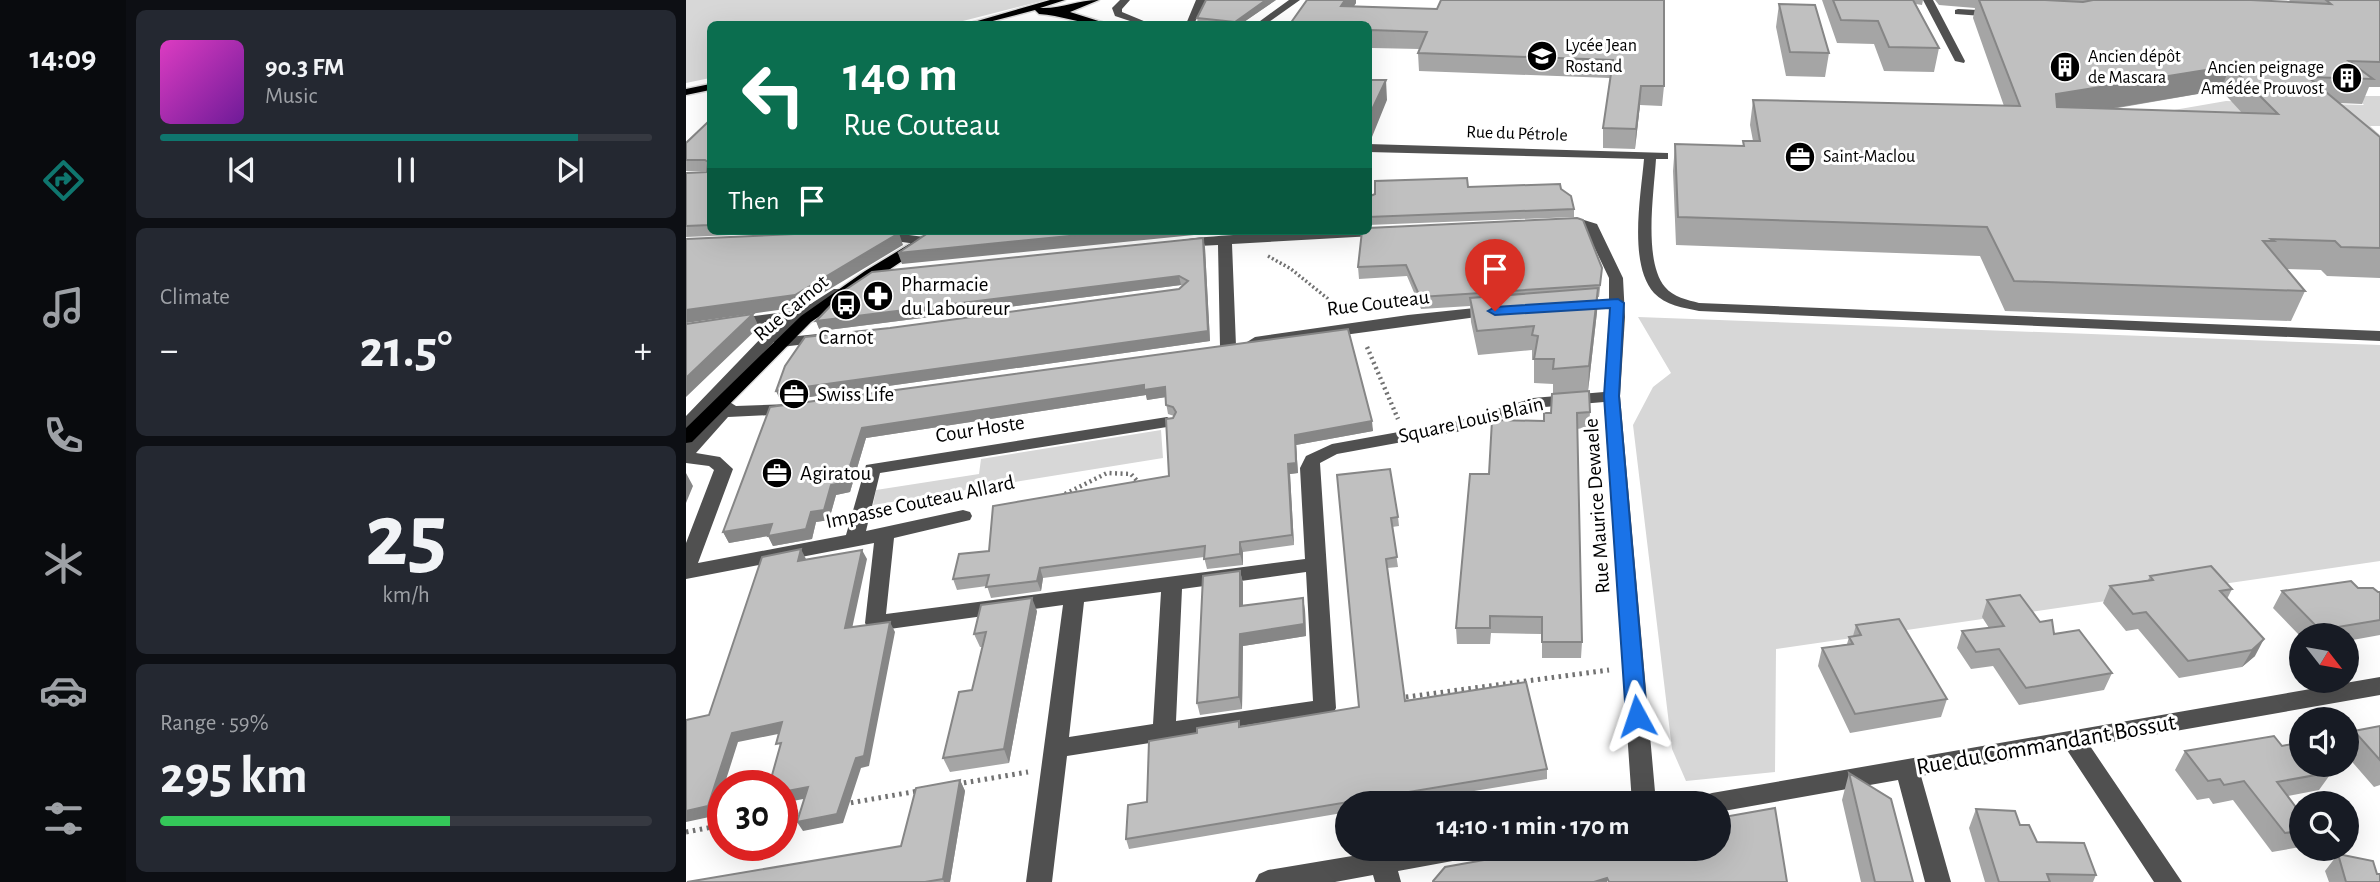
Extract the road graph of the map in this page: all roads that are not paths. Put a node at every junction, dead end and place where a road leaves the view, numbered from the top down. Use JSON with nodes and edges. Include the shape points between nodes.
{"nodes":[{"id":1,"x":1060,"y":0,"type":"edge"},
{"id":2,"x":1076,"y":0,"type":"edge"},
{"id":3,"x":1094,"y":0,"type":"edge"},
{"id":4,"x":1125,"y":0,"type":"edge"},
{"id":5,"x":1201,"y":0,"type":"edge"},
{"id":6,"x":1295,"y":0,"type":"edge"},
{"id":7,"x":1928,"y":0,"type":"edge"},
{"id":8,"x":1018,"y":12,"type":"junction"},
{"id":9,"x":1060,"y":12,"type":"junction"},
{"id":10,"x":1958,"y":12,"type":"dead end"},
{"id":11,"x":2011,"y":15,"type":"edge"},
{"id":12,"x":1039,"y":17,"type":"junction"},
{"id":13,"x":984,"y":21,"type":"edge"},
{"id":14,"x":1050,"y":21,"type":"edge"},
{"id":15,"x":1092,"y":21,"type":"edge"},
{"id":16,"x":1138,"y":21,"type":"edge"},
{"id":17,"x":1191,"y":21,"type":"edge"},
{"id":18,"x":1264,"y":21,"type":"edge"},
{"id":19,"x":1960,"y":61,"type":"dead end"},
{"id":20,"x":707,"y":88,"type":"edge"},
{"id":21,"x":686,"y":92,"type":"edge"},
{"id":22,"x":1372,"y":148,"type":"edge"},
{"id":23,"x":1550,"y":224,"type":"edge"},
{"id":24,"x":1401,"y":231,"type":"edge"},
{"id":25,"x":1372,"y":232,"type":"edge"},
{"id":26,"x":869,"y":235,"type":"edge"},
{"id":27,"x":934,"y":235,"type":"edge"},
{"id":28,"x":1313,"y":235,"type":"edge"},
{"id":29,"x":1225,"y":239,"type":"junction"},
{"id":30,"x":924,"y":241,"type":"junction"},
{"id":31,"x":1166,"y":244,"type":"edge"},
{"id":32,"x":896,"y":272,"type":"edge"},
{"id":33,"x":870,"y":274,"type":"junction"},
{"id":34,"x":1517,"y":309,"type":"edge"},
{"id":35,"x":809,"y":313,"type":"junction"},
{"id":36,"x":686,"y":330,"type":"edge"},
{"id":37,"x":844,"y":336,"type":"edge"},
{"id":38,"x":2380,"y":336,"type":"edge"},
{"id":39,"x":781,"y":342,"type":"junction"},
{"id":40,"x":738,"y":390,"type":"joint"},
{"id":41,"x":1612,"y":396,"type":"junction"},
{"id":42,"x":809,"y":406,"type":"edge"},
{"id":43,"x":720,"y":411,"type":"junction"},
{"id":44,"x":690,"y":418,"type":"edge"},
{"id":45,"x":1167,"y":422,"type":"edge"},
{"id":46,"x":686,"y":438,"type":"edge"},
{"id":47,"x":686,"y":455,"type":"edge"},
{"id":48,"x":963,"y":516,"type":"dead end"},
{"id":49,"x":885,"y":534,"type":"junction"},
{"id":50,"x":854,"y":540,"type":"junction"},
{"id":51,"x":1316,"y":564,"type":"junction"},
{"id":52,"x":686,"y":570,"type":"edge"},
{"id":53,"x":1172,"y":582,"type":"junction"},
{"id":54,"x":1074,"y":597,"type":"junction"},
{"id":55,"x":2380,"y":686,"type":"edge"},
{"id":56,"x":1164,"y":732,"type":"junction"},
{"id":57,"x":2074,"y":741,"type":"junction"},
{"id":58,"x":1054,"y":758,"type":"junction"},
{"id":59,"x":1907,"y":769,"type":"junction"},
{"id":60,"x":1643,"y":791,"type":"edge"},
{"id":61,"x":1731,"y":800,"type":"edge"},
{"id":62,"x":1420,"y":861,"type":"edge"},
{"id":63,"x":1386,"y":872,"type":"edge"},
{"id":64,"x":1039,"y":882,"type":"edge"},
{"id":65,"x":1268,"y":882,"type":"edge"},
{"id":66,"x":1938,"y":882,"type":"edge"},
{"id":67,"x":2169,"y":882,"type":"edge"}],
"edges":[{"from":1,"to":8,"type":"main road"},
{"from":2,"to":12,"type":"main road"},
{"from":3,"to":9,"type":"main road"},
{"from":4,"to":16,"type":"street","via":[[1117,8],[1118,14]]},
{"from":5,"to":17,"type":"street"},
{"from":6,"to":18,"type":"street"},
{"from":7,"to":19,"type":"street"},
{"from":8,"to":12,"type":"main road"},
{"from":8,"to":13,"type":"main road"},
{"from":9,"to":12,"type":"main road"},
{"from":9,"to":15,"type":"main road"},
{"from":10,"to":11,"type":"street"},
{"from":12,"to":14,"type":"main road"},
{"from":20,"to":21,"type":"main road"},
{"from":22,"to":38,"type":"street","name":"Rue du Pétrole","via":[[1657,156],[1649,270],[1659,290],[1676,302]]},
{"from":23,"to":41,"type":"street","name":"Rue Maurice Dewaele","via":[[1592,227],[1616,278],[1611,304]]},
{"from":24,"to":25,"type":"street"},
{"from":26,"to":30,"type":"street"},
{"from":27,"to":30,"type":"main road"},
{"from":28,"to":29,"type":"street"},
{"from":29,"to":31,"type":"street"},
{"from":29,"to":34,"type":"street","name":"Rue Couteau","via":[[1221,347]]},
{"from":30,"to":33,"type":"main road"},
{"from":32,"to":33,"type":"street"},
{"from":33,"to":35,"type":"street"},
{"from":35,"to":36,"type":"street"},
{"from":35,"to":39,"type":"main road","name":"Rue Carnot"},
{"from":35,"to":44,"type":"street","via":[[751,355]]},
{"from":37,"to":39,"type":"street"},
{"from":39,"to":40,"type":"main road","name":"Rue Carnot"},
{"from":40,"to":43,"type":"street"},
{"from":41,"to":51,"type":"street","name":"Square Louis Blain","via":[[1533,403],[1457,427],[1332,449],[1312,460]]},
{"from":41,"to":60,"type":"street","name":"Rue Maurice Dewaele"},
{"from":42,"to":43,"type":"street"},
{"from":43,"to":44,"type":"street"},
{"from":43,"to":46,"type":"main road"},
{"from":43,"to":47,"type":"street"},
{"from":45,"to":50,"type":"street","name":"Cour Hoste","via":[[872,469]]},
{"from":47,"to":52,"type":"street","via":[[714,461],[724,469]]},
{"from":48,"to":49,"type":"street","name":"Impasse Couteau Allard"},
{"from":49,"to":50,"type":"street","name":"Impasse Couteau Allard"},
{"from":49,"to":54,"type":"street","via":[[874,623]]},
{"from":50,"to":52,"type":"street","name":"Impasse Couteau Allard"},
{"from":51,"to":53,"type":"street"},
{"from":51,"to":56,"type":"street","name":"Square Louis Blain","via":[[1325,708]]},
{"from":53,"to":54,"type":"street"},
{"from":53,"to":56,"type":"street"},
{"from":54,"to":58,"type":"street"},
{"from":55,"to":57,"type":"street","name":"Rue du Commandant Bossut"},
{"from":56,"to":58,"type":"street","name":"Square Louis Blain"},
{"from":57,"to":59,"type":"street","name":"Rue du Commandant Bossut"},
{"from":57,"to":67,"type":"street"},
{"from":58,"to":64,"type":"street"},
{"from":59,"to":61,"type":"street","name":"Rue du Commandant Bossut"},
{"from":59,"to":66,"type":"street"},
{"from":62,"to":63,"type":"street"},
{"from":63,"to":65,"type":"street"}]}
